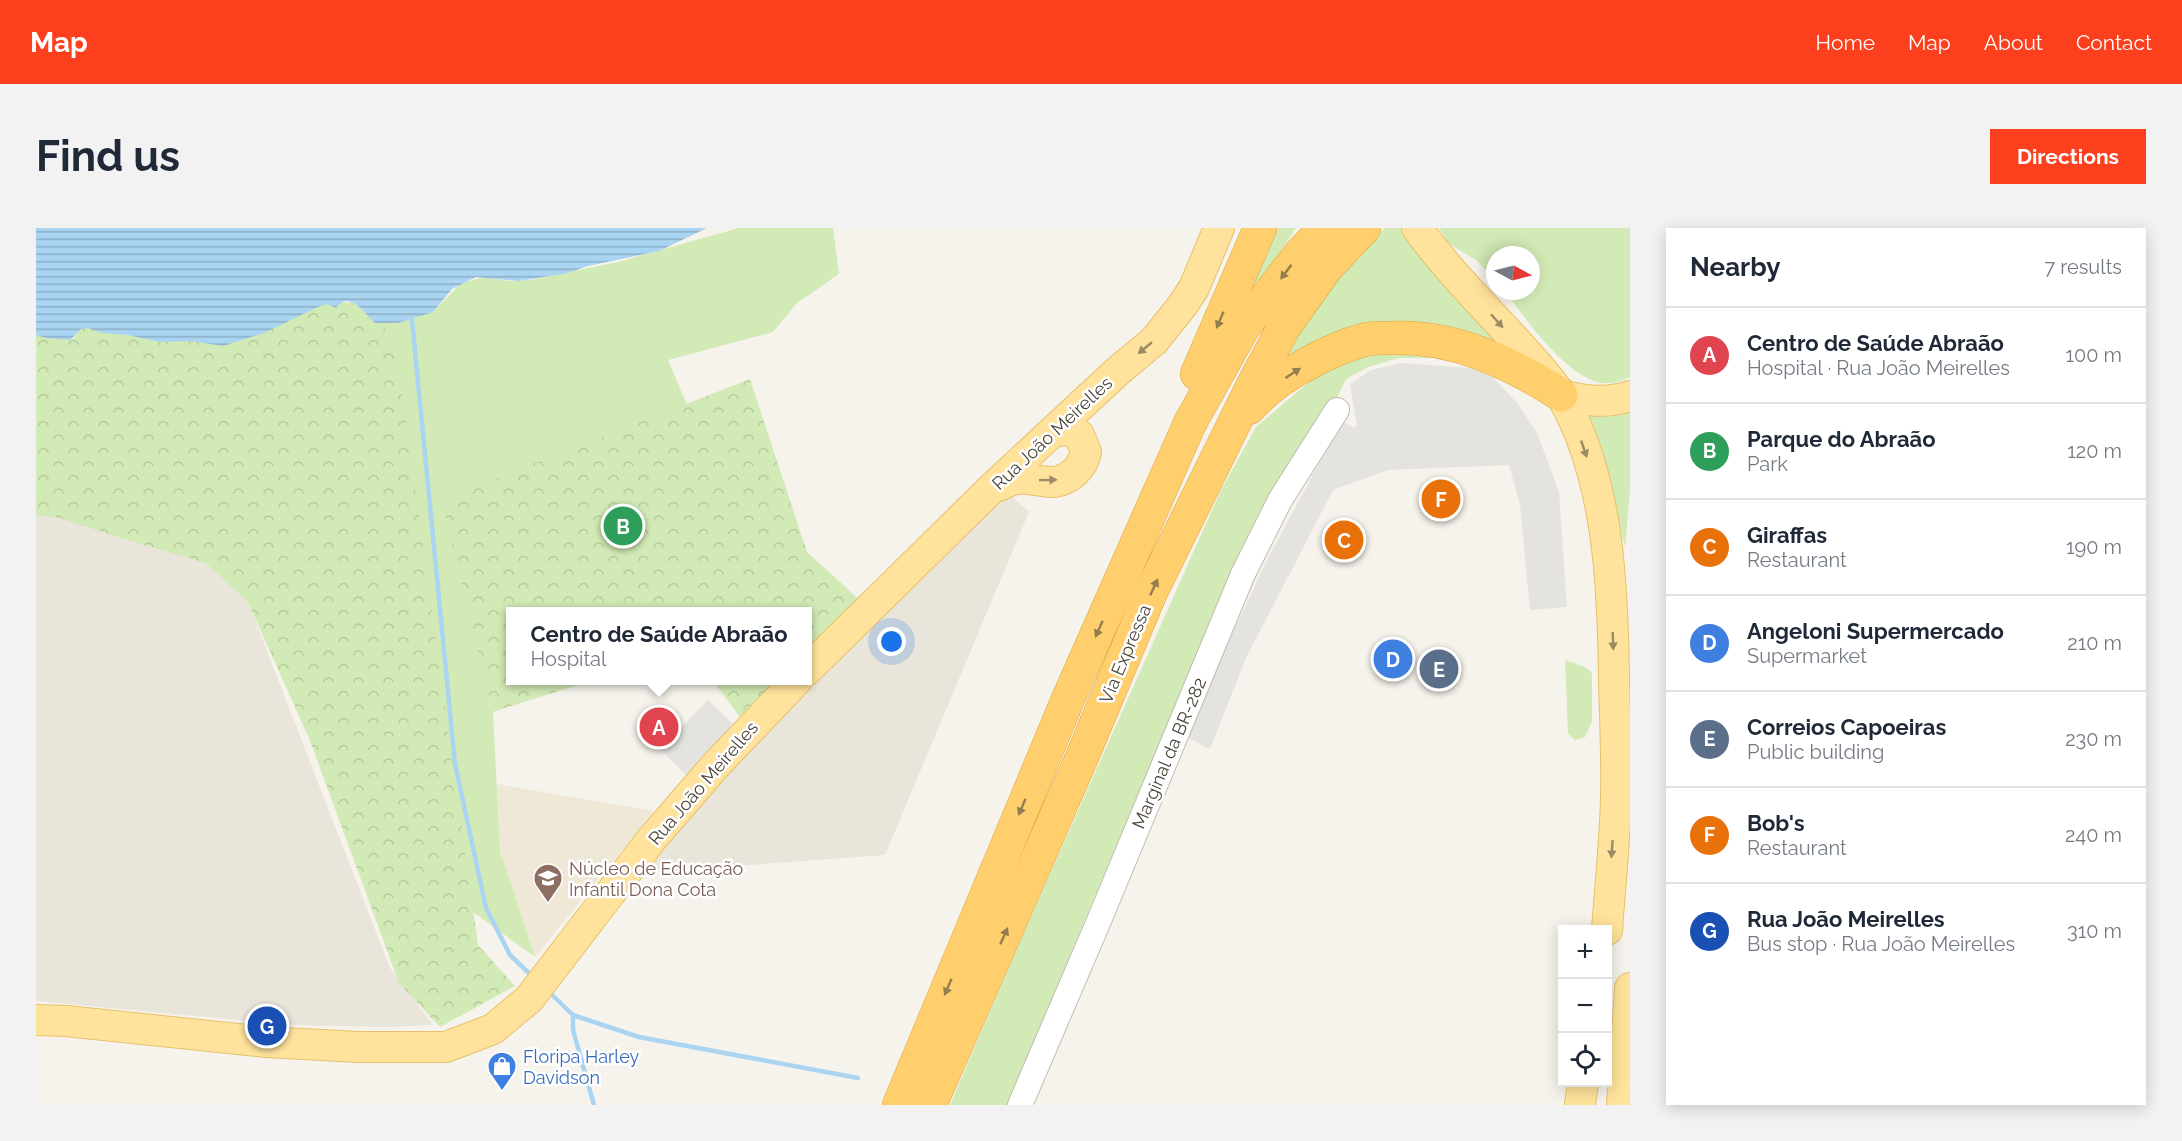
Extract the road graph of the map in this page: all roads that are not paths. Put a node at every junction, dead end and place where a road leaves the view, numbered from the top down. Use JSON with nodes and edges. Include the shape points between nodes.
{"nodes":[{"id":1,"x":1219,"y":228,"type":"edge"},
{"id":2,"x":1260,"y":228,"type":"edge"},
{"id":3,"x":1325,"y":228,"type":"edge"},
{"id":4,"x":1364,"y":228,"type":"edge"},
{"id":5,"x":1417,"y":228,"type":"edge"},
{"id":6,"x":1561,"y":395,"type":"junction"},
{"id":7,"x":1630,"y":396,"type":"edge"},
{"id":8,"x":1337,"y":410,"type":"dead end"},
{"id":9,"x":1234,"y":425,"type":"junction"},
{"id":10,"x":1053,"y":432,"type":"junction"},
{"id":11,"x":992,"y":488,"type":"junction"},
{"id":12,"x":1140,"y":537,"type":"junction"},
{"id":13,"x":812,"y":665,"type":"edge"},
{"id":14,"x":792,"y":685,"type":"edge"},
{"id":15,"x":1606,"y":920,"type":"edge"},
{"id":16,"x":1630,"y":989,"type":"edge"},
{"id":17,"x":36,"y":1020,"type":"edge"},
{"id":18,"x":1582,"y":1087,"type":"edge"},
{"id":19,"x":1596,"y":1087,"type":"edge"},
{"id":20,"x":899,"y":1105,"type":"edge"},
{"id":21,"x":930,"y":1105,"type":"edge"},
{"id":22,"x":1020,"y":1105,"type":"edge"},
{"id":23,"x":1580,"y":1105,"type":"edge"},
{"id":24,"x":1595,"y":1105,"type":"edge"},
{"id":25,"x":1622,"y":1105,"type":"edge"}],
"edges":[{"from":1,"to":10,"type":"main road","name":"Rua João Meirelles","one_way":true,"via":[[1194,288],[1154,341]]},
{"from":2,"to":12,"type":"highway","one_way":true,"via":[[1167,447]]},
{"from":3,"to":12,"type":"highway","name":"Via Expressa","one_way":true,"via":[[1243,328],[1190,423]]},
{"from":4,"to":9,"type":"highway","name":"Via Expressa","via":[[1327,267],[1284,327]]},
{"from":5,"to":6,"type":"main road","one_way":true},
{"from":6,"to":7,"type":"main road","via":[[1588,402]]},
{"from":9,"to":6,"type":"highway","one_way":true,"via":[[1259,397],[1293,372],[1332,351],[1369,339],[1412,337],[1466,349],[1519,370]]},
{"from":6,"to":15,"type":"main road","one_way":true,"via":[[1591,469],[1601,510],[1611,597],[1616,797]]},
{"from":8,"to":22,"type":"street","name":"Marginal da BR-282","via":[[1280,500],[1243,574]]},
{"from":21,"to":9,"type":"highway","name":"Via Expressa","one_way":true,"via":[[1151,592]]},
{"from":10,"to":11,"type":"main road","name":"Rua João Meirelles"},
{"from":11,"to":10,"type":"main road","one_way":true,"via":[[1014,478],[1055,482],[1080,467],[1086,452],[1079,435],[1068,430]]},
{"from":11,"to":13,"type":"main road","name":"Rua João Meirelles"},
{"from":12,"to":20,"type":"highway","name":"Via Expressa","one_way":true,"via":[[1068,699]]},
{"from":14,"to":17,"type":"main road","name":"Rua João Meirelles","via":[[651,840],[529,999],[493,1029],[446,1047],[358,1047]]},
{"from":16,"to":25,"type":"main road"},
{"from":18,"to":23,"type":"main road"},
{"from":19,"to":24,"type":"main road"}]}
